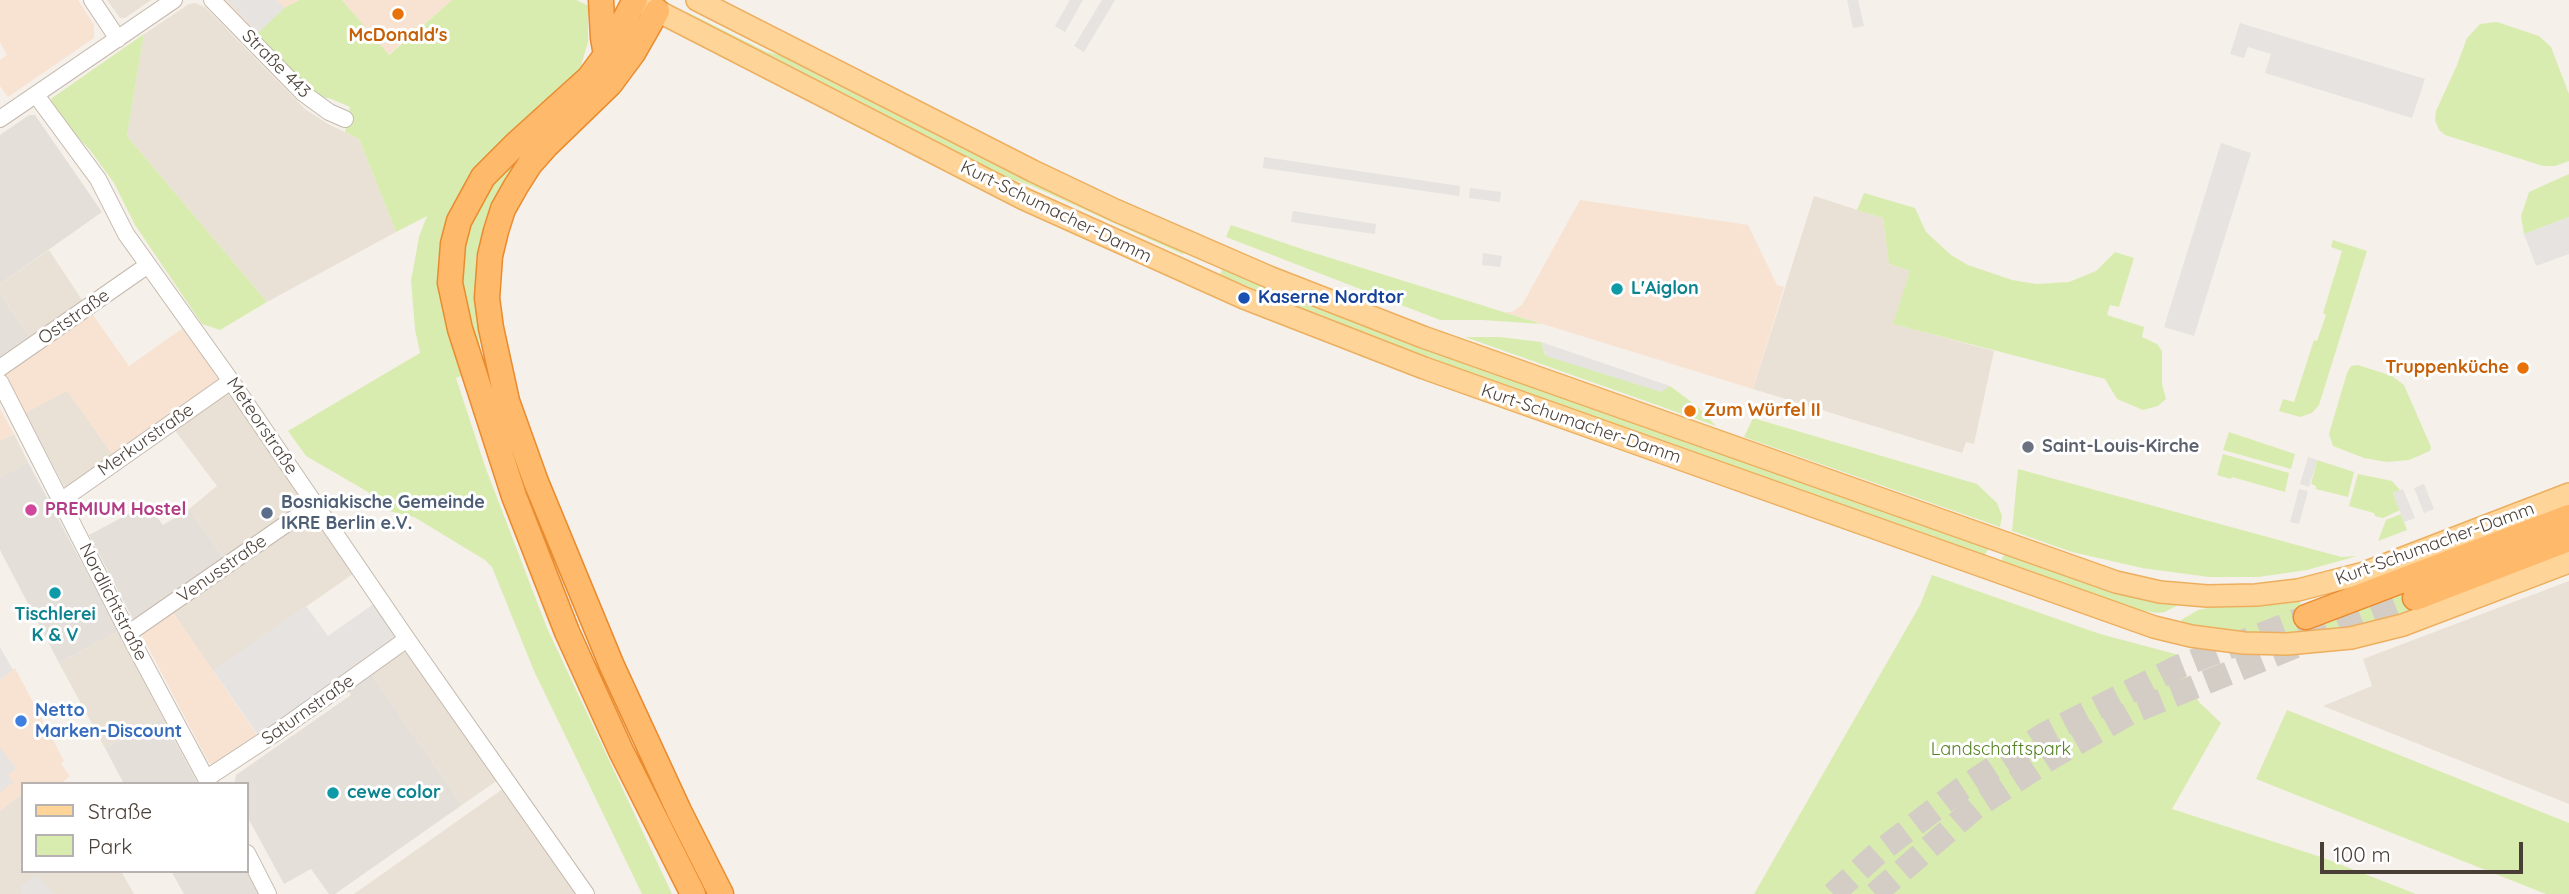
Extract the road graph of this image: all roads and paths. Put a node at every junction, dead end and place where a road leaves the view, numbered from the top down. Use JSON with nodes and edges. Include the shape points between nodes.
{"nodes":[{"id":1,"x":92,"y":0,"type":"edge"},
{"id":2,"x":174,"y":0,"type":"edge"},
{"id":3,"x":212,"y":0,"type":"edge"},
{"id":4,"x":601,"y":0,"type":"edge"},
{"id":5,"x":697,"y":0,"type":"edge"},
{"id":6,"x":646,"y":3,"type":"edge"},
{"id":7,"x":118,"y":39,"type":"junction"},
{"id":8,"x":606,"y":55,"type":"junction"},
{"id":9,"x":36,"y":95,"type":"junction"},
{"id":10,"x":0,"y":119,"type":"edge"},
{"id":11,"x":345,"y":120,"type":"dead end"},
{"id":12,"x":1208,"y":251,"type":"junction"},
{"id":13,"x":148,"y":265,"type":"junction"},
{"id":14,"x":1196,"y":278,"type":"junction"},
{"id":15,"x":0,"y":368,"type":"edge"},
{"id":16,"x":231,"y":381,"type":"junction"},
{"id":17,"x":0,"y":382,"type":"edge"},
{"id":18,"x":2569,"y":494,"type":"edge"},
{"id":19,"x":62,"y":500,"type":"junction"},
{"id":20,"x":315,"y":504,"type":"junction"},
{"id":21,"x":2569,"y":517,"type":"edge"},
{"id":22,"x":2569,"y":539,"type":"edge"},
{"id":23,"x":2569,"y":562,"type":"edge"},
{"id":24,"x":2415,"y":598,"type":"tunnel mouth"},
{"id":25,"x":2306,"y":617,"type":"tunnel mouth"},
{"id":26,"x":129,"y":633,"type":"junction"},
{"id":27,"x":408,"y":639,"type":"junction"},
{"id":28,"x":208,"y":781,"type":"edge"},
{"id":29,"x":248,"y":855,"type":"edge"},
{"id":30,"x":268,"y":894,"type":"edge"},
{"id":31,"x":586,"y":894,"type":"edge"},
{"id":32,"x":693,"y":894,"type":"edge"},
{"id":33,"x":721,"y":894,"type":"edge"}],
"edges":[{"from":1,"to":7,"type":"street"},
{"from":2,"to":7,"type":"street"},
{"from":3,"to":11,"type":"street","name":"Straße 443","via":[[303,93]]},
{"from":4,"to":8,"type":"highway"},
{"from":5,"to":12,"type":"main road","name":"Kurt-Schumacher-Damm","via":[[1033,171]]},
{"from":6,"to":8,"type":"highway"},
{"from":6,"to":14,"type":"main road","name":"Kurt-Schumacher-Damm","via":[[1024,199]]},
{"from":6,"to":33,"type":"highway","via":[[633,53],[610,84],[530,164],[503,209],[490,256],[487,298],[507,401],[536,482],[612,666]]},
{"from":7,"to":9,"type":"street"},
{"from":8,"to":32,"type":"highway","via":[[589,79],[483,177],[459,221],[450,283],[460,329],[514,496],[548,583],[621,751]]},
{"from":9,"to":10,"type":"street"},
{"from":9,"to":13,"type":"street","name":"Meteorstraße","via":[[97,179]]},
{"from":12,"to":14,"type":"main road"},
{"from":12,"to":18,"type":"main road","name":"Kurt-Schumacher-Damm","via":[[1436,342],[2087,572],[2160,592],[2256,596],[2322,585]]},
{"from":13,"to":15,"type":"street","name":"Oststraße"},
{"from":13,"to":16,"type":"street","name":"Meteorstraße"},
{"from":14,"to":23,"type":"main road","name":"Kurt-Schumacher-Damm","via":[[1424,369],[2191,636],[2261,644],[2351,638],[2413,621]]},
{"from":16,"to":19,"type":"street","name":"Merkurstraße"},
{"from":16,"to":20,"type":"street","name":"Meteorstraße"},
{"from":17,"to":19,"type":"street","name":"Nordlichtstraße"},
{"from":19,"to":26,"type":"street","name":"Nordlichtstraße"},
{"from":20,"to":26,"type":"street","name":"Venusstraße"},
{"from":20,"to":27,"type":"street","name":"Meteorstraße"},
{"from":21,"to":25,"type":"highway"},
{"from":22,"to":24,"type":"highway"},
{"from":26,"to":28,"type":"street","name":"Nordlichtstraße"},
{"from":27,"to":28,"type":"street","name":"Saturnstraße"},
{"from":27,"to":31,"type":"street","name":"Meteorstraße"},
{"from":29,"to":30,"type":"street"}]}
